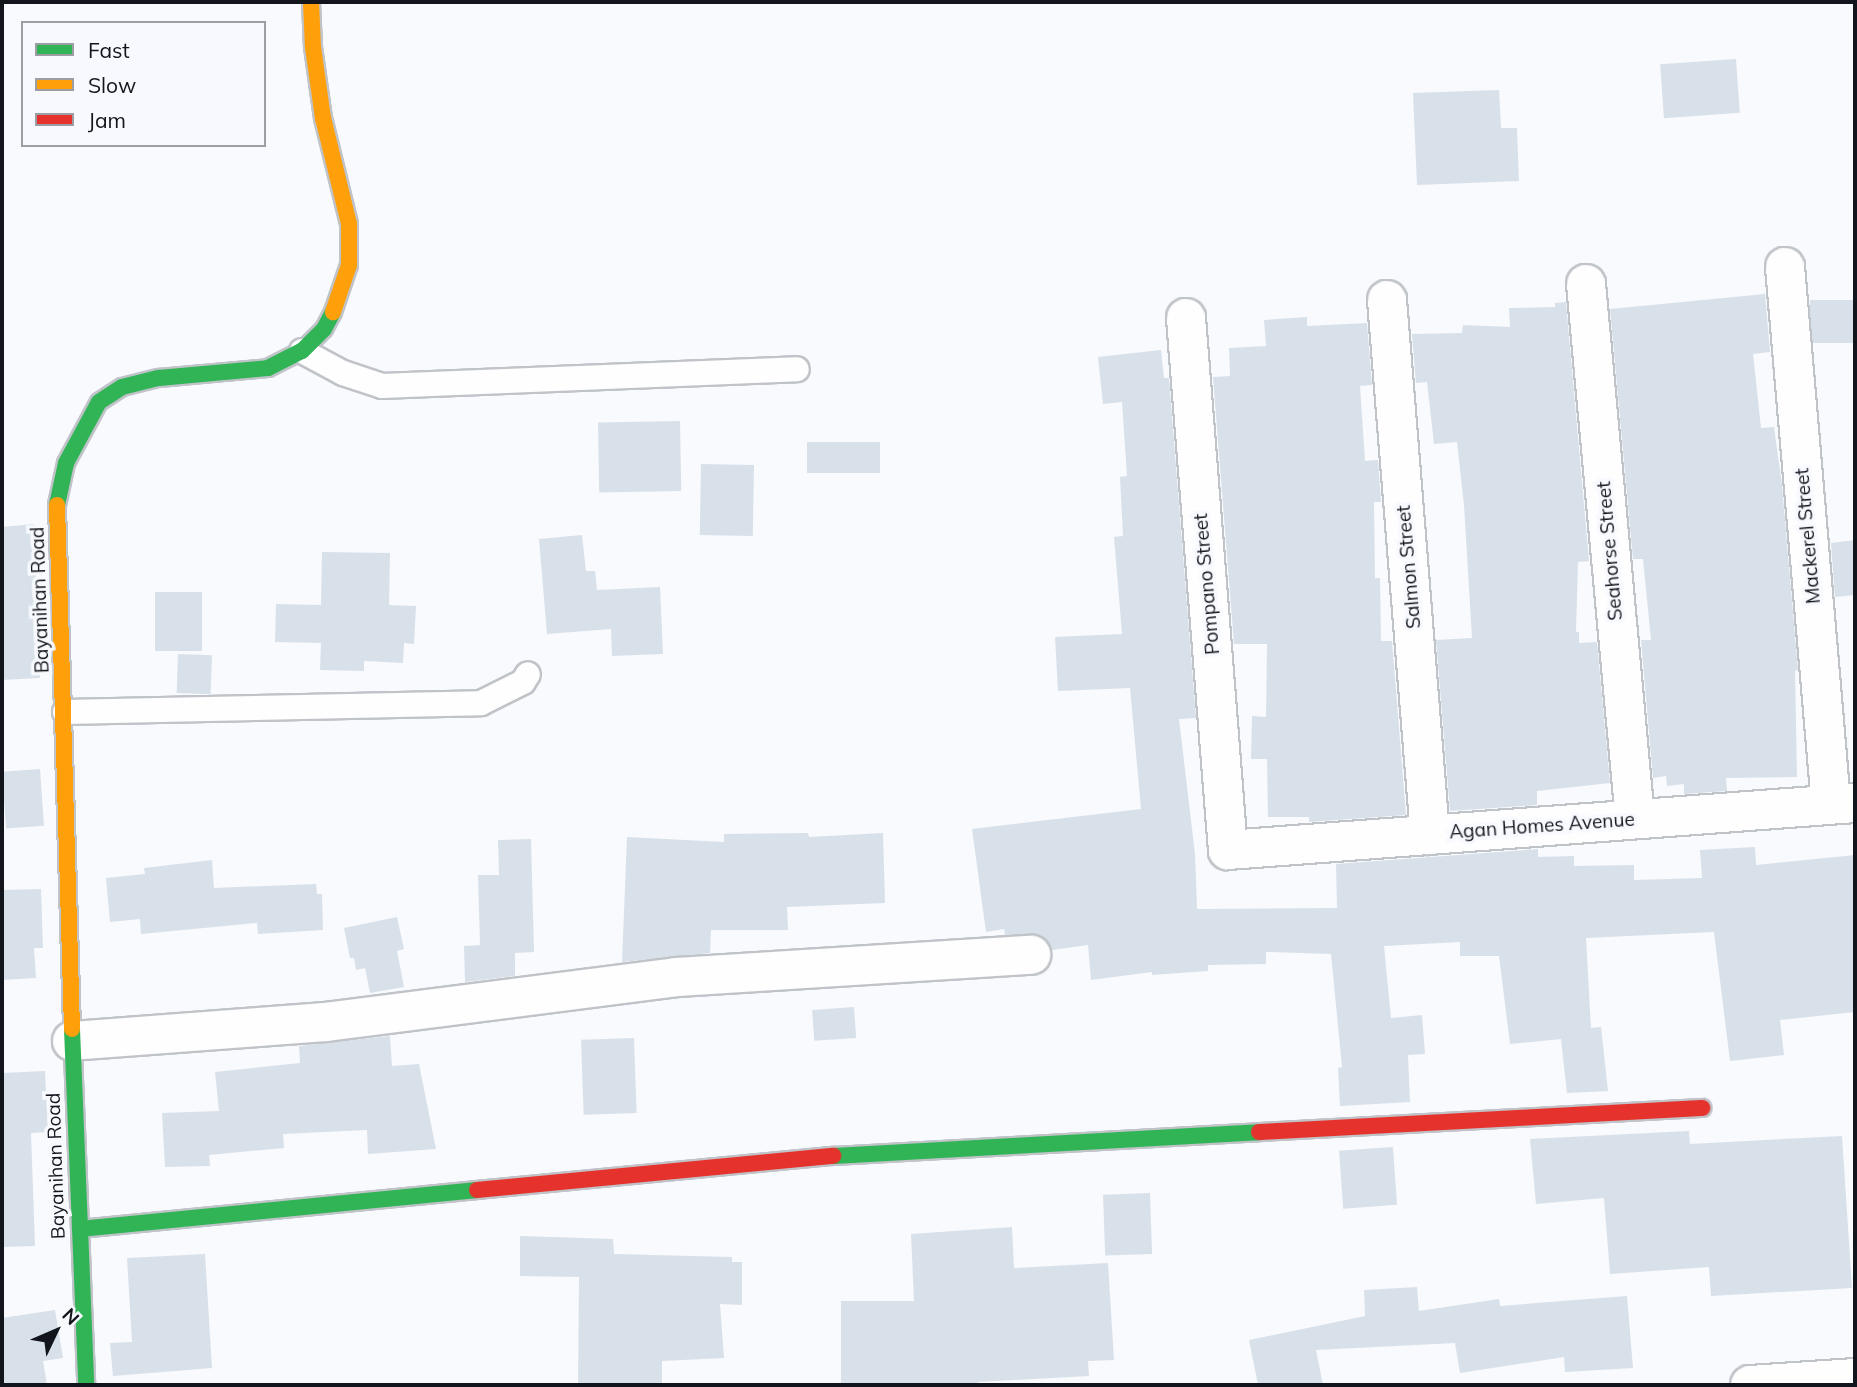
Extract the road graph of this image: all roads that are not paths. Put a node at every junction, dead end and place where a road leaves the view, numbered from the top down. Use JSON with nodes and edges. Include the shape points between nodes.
{"nodes":[{"id":1,"x":311,"y":2,"type":"edge"},
{"id":2,"x":1785,"y":267,"type":"dead end"},
{"id":3,"x":1586,"y":284,"type":"dead end"},
{"id":4,"x":1387,"y":300,"type":"dead end"},
{"id":5,"x":1186,"y":318,"type":"dead end"},
{"id":6,"x":302,"y":351,"type":"junction"},
{"id":7,"x":797,"y":369,"type":"dead end"},
{"id":8,"x":528,"y":674,"type":"dead end"},
{"id":9,"x":65,"y":712,"type":"junction"},
{"id":10,"x":1843,"y":804,"type":"edge"},
{"id":11,"x":1635,"y":819,"type":"junction"},
{"id":12,"x":1430,"y":835,"type":"junction"},
{"id":13,"x":1228,"y":849,"type":"joint"},
{"id":14,"x":1031,"y":955,"type":"dead end"},
{"id":15,"x":72,"y":1041,"type":"junction"},
{"id":16,"x":1702,"y":1108,"type":"dead end"},
{"id":17,"x":80,"y":1229,"type":"junction"},
{"id":18,"x":1855,"y":1378,"type":"edge"},
{"id":19,"x":86,"y":1385,"type":"edge"},
{"id":20,"x":1750,"y":1385,"type":"edge"}],
"edges":[{"from":1,"to":6,"type":"street","name":"Bayanihan Road","via":[[323,118],[349,224],[349,265],[324,329]]},
{"from":2,"to":10,"type":"street","name":"Mackerel Street"},
{"from":3,"to":11,"type":"street","name":"Seahorse Street"},
{"from":4,"to":12,"type":"street","name":"Salmon Street"},
{"from":5,"to":13,"type":"street","name":"Pompano Street"},
{"from":6,"to":7,"type":"lane","via":[[343,373],[382,386]]},
{"from":6,"to":9,"type":"street","name":"Bayanihan Road","via":[[268,368],[159,378],[122,387],[99,402],[66,463],[57,499]]},
{"from":8,"to":9,"type":"lane","via":[[523,682],[481,703]]},
{"from":9,"to":15,"type":"street","name":"Bayanihan Road"},
{"from":10,"to":11,"type":"street","name":"Agan Homes Avenue"},
{"from":11,"to":12,"type":"street","name":"Agan Homes Avenue"},
{"from":12,"to":13,"type":"street","name":"Agan Homes Avenue"},
{"from":14,"to":15,"type":"street","via":[[677,977],[326,1022]]},
{"from":15,"to":17,"type":"street","name":"Bayanihan Road"},
{"from":16,"to":17,"type":"street","via":[[828,1156]]},
{"from":17,"to":19,"type":"street","name":"Bayanihan Road"},
{"from":18,"to":20,"type":"street"}]}
